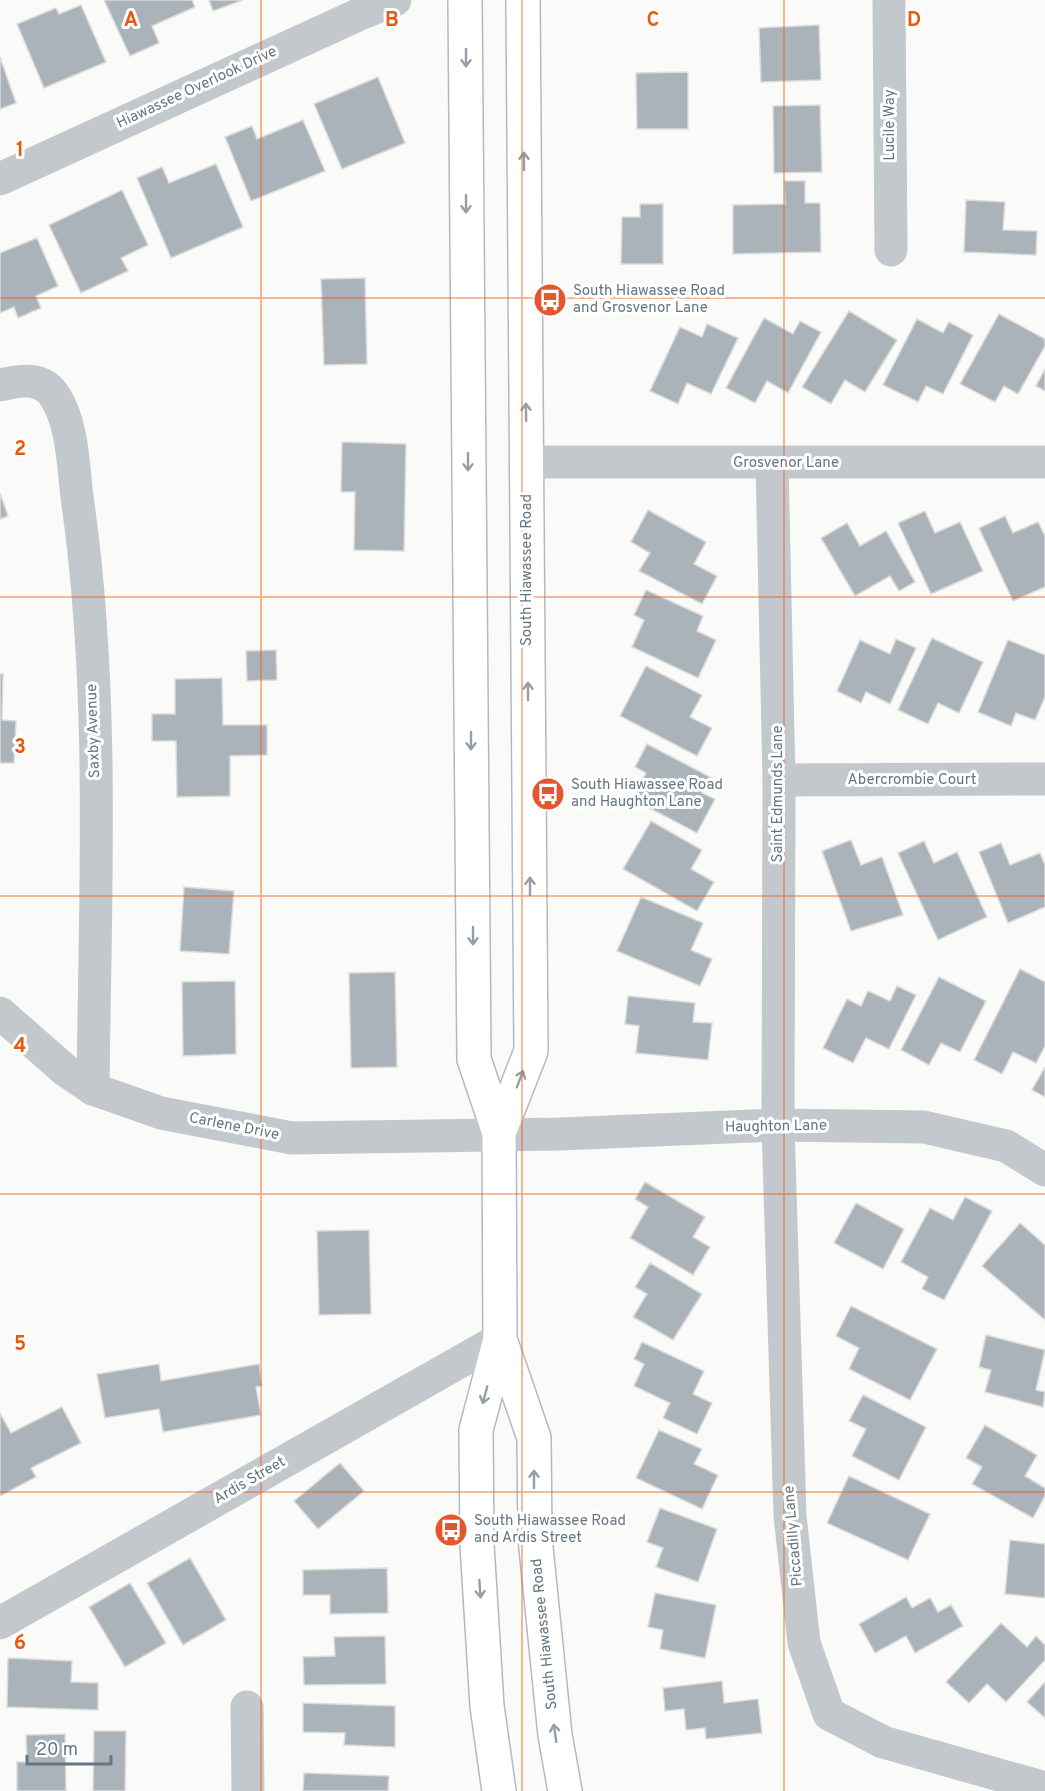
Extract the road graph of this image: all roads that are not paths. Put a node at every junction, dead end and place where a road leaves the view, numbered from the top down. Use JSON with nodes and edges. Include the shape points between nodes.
{"nodes":[{"id":1,"x":395,"y":0,"type":"edge"},
{"id":2,"x":465,"y":0,"type":"edge"},
{"id":3,"x":523,"y":0,"type":"edge"},
{"id":4,"x":889,"y":0,"type":"edge"},
{"id":5,"x":0,"y":179,"type":"edge"},
{"id":6,"x":891,"y":250,"type":"dead end"},
{"id":7,"x":0,"y":385,"type":"edge"},
{"id":8,"x":526,"y":462,"type":"junction"},
{"id":9,"x":1045,"y":462,"type":"edge"},
{"id":10,"x":772,"y":463,"type":"junction"},
{"id":11,"x":1045,"y":779,"type":"edge"},
{"id":12,"x":778,"y":780,"type":"junction"},
{"id":13,"x":0,"y":1013,"type":"edge"},
{"id":14,"x":93,"y":1089,"type":"junction"},
{"id":15,"x":778,"y":1125,"type":"junction"},
{"id":16,"x":499,"y":1133,"type":"junction"},
{"id":17,"x":1045,"y":1170,"type":"edge"},
{"id":18,"x":500,"y":1339,"type":"junction"},
{"id":19,"x":0,"y":1623,"type":"edge"},
{"id":20,"x":247,"y":1707,"type":"dead end"},
{"id":21,"x":1045,"y":1788,"type":"edge"},
{"id":22,"x":248,"y":1791,"type":"edge"},
{"id":23,"x":499,"y":1791,"type":"edge"},
{"id":24,"x":565,"y":1791,"type":"edge"}],
"edges":[{"from":1,"to":5,"type":"street","name":"Hiawassee Overlook Drive"},
{"from":2,"to":16,"type":"street","name":"South Hiawassee Road","one_way":true,"via":[[474,1059]]},
{"from":8,"to":3,"type":"street","name":"South Hiawassee Road","one_way":true},
{"from":4,"to":6,"type":"street","name":"Lucile Way"},
{"from":7,"to":14,"type":"street","name":"Saxby Avenue","via":[[23,380],[42,383],[55,397],[67,423],[89,585],[96,798]]},
{"from":8,"to":10,"type":"street","name":"Grosvenor Lane"},
{"from":16,"to":8,"type":"street","name":"South Hiawassee Road","one_way":true,"via":[[531,1051]]},
{"from":9,"to":10,"type":"street","name":"Grosvenor Lane"},
{"from":10,"to":12,"type":"street","name":"Saint Edmunds Lane"},
{"from":11,"to":12,"type":"street","name":"Abercrombie Court"},
{"from":12,"to":15,"type":"street","name":"Saint Edmunds Lane"},
{"from":13,"to":14,"type":"street","name":"Carlene Drive","via":[[64,1070]]},
{"from":14,"to":16,"type":"street","name":"Carlene Drive","via":[[161,1113],[292,1138]]},
{"from":15,"to":16,"type":"street","name":"Haughton Lane"},
{"from":15,"to":17,"type":"street","name":"Haughton Lane","via":[[924,1127],[1005,1146]]},
{"from":15,"to":21,"type":"street","name":"Piccadilly Lane","via":[[790,1516],[804,1643],[829,1714],[882,1742]]},
{"from":16,"to":18,"type":"street","name":"South Hiawassee Road"},
{"from":18,"to":19,"type":"street","name":"Ardis Street"},
{"from":18,"to":23,"type":"street","name":"South Hiawassee Road","one_way":true,"via":[[476,1430],[477,1545],[487,1706]]},
{"from":24,"to":18,"type":"street","name":"South Hiawassee Road","one_way":true,"via":[[555,1735],[535,1538],[534,1438]]},
{"from":20,"to":22,"type":"street"}]}
